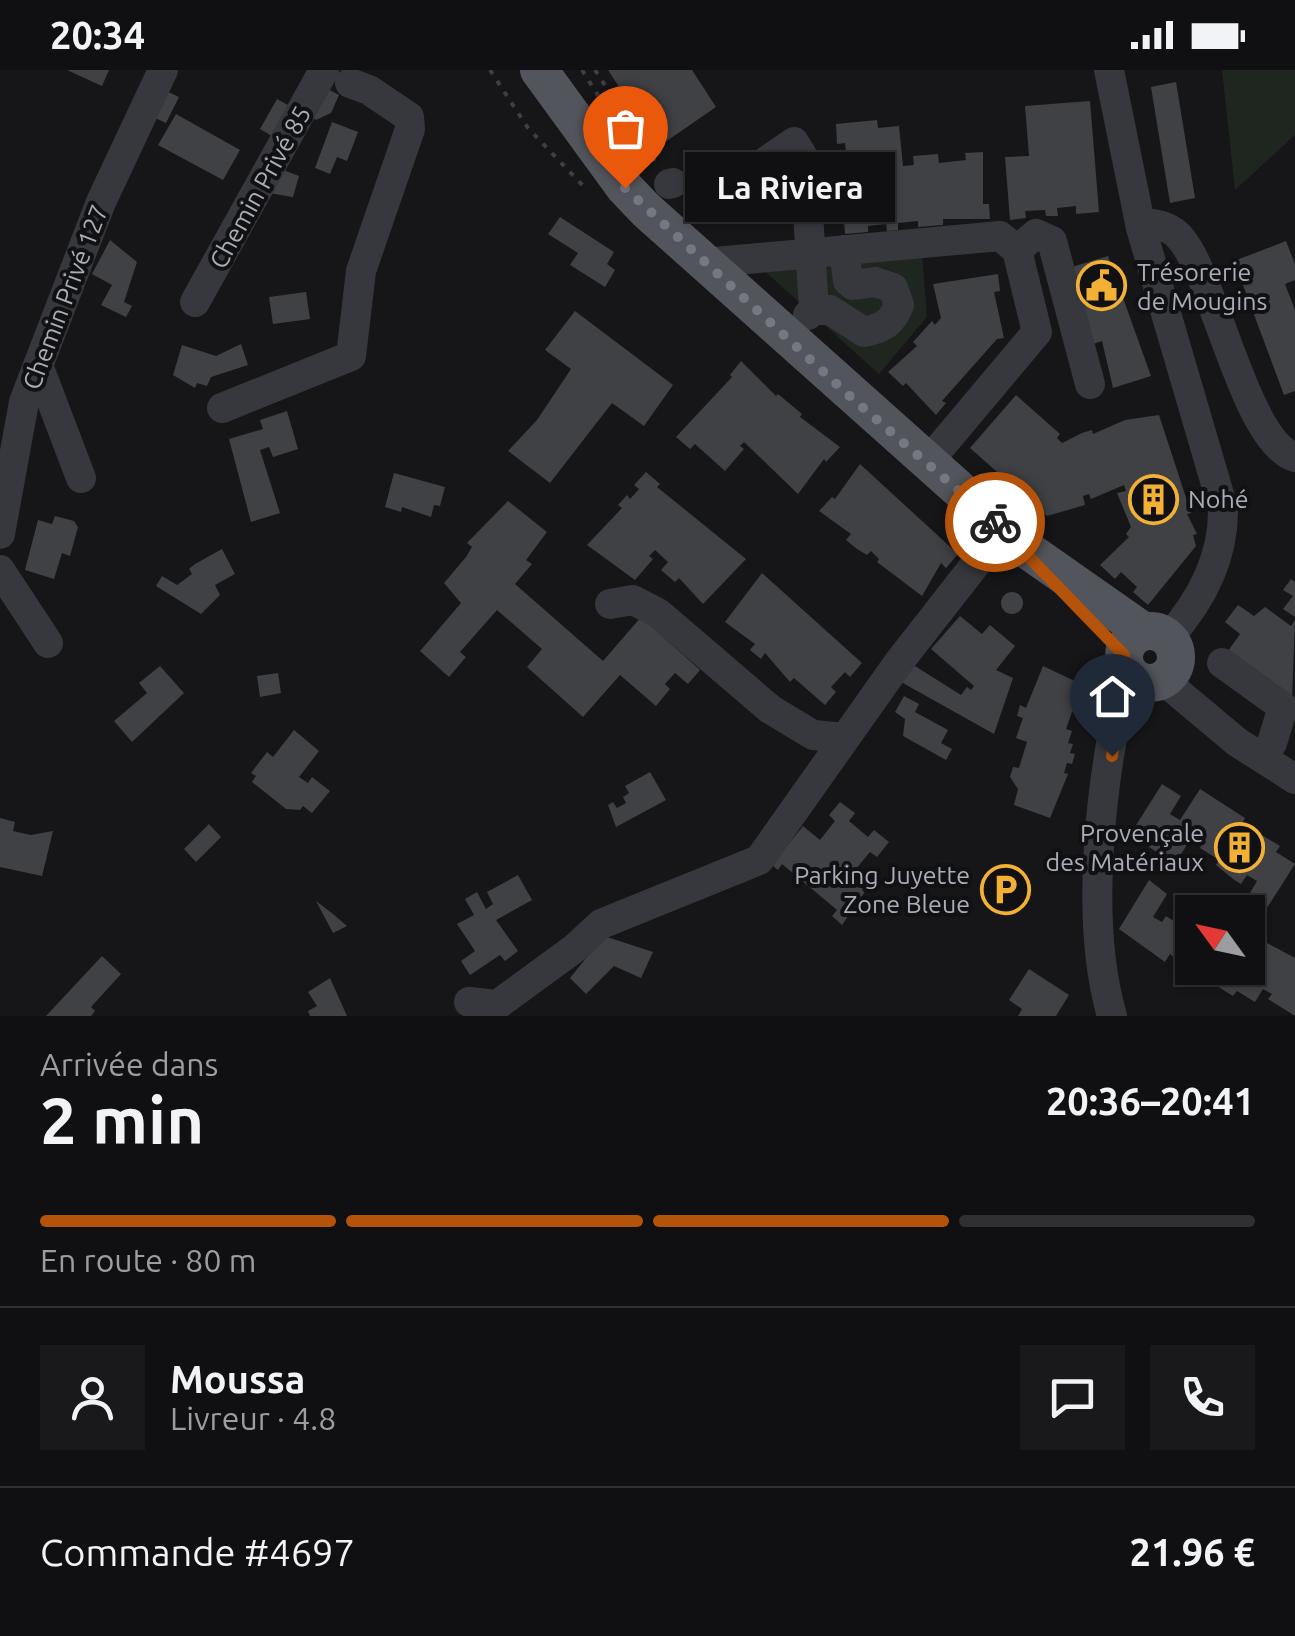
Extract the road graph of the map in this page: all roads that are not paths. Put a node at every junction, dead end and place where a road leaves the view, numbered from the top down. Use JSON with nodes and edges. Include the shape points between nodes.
{"nodes":[{"id":1,"x":163,"y":70,"type":"edge"},
{"id":2,"x":539,"y":70,"type":"edge"},
{"id":3,"x":1110,"y":70,"type":"edge"},
{"id":4,"x":341,"y":73,"type":"edge"},
{"id":5,"x":716,"y":176,"type":"dead end"},
{"id":6,"x":1140,"y":224,"type":"junction"},
{"id":7,"x":844,"y":250,"type":"junction"},
{"id":8,"x":1017,"y":250,"type":"junction"},
{"id":9,"x":810,"y":253,"type":"junction"},
{"id":10,"x":704,"y":262,"type":"junction"},
{"id":11,"x":195,"y":302,"type":"dead end"},
{"id":12,"x":38,"y":364,"type":"junction"},
{"id":13,"x":1090,"y":384,"type":"dead end"},
{"id":14,"x":222,"y":408,"type":"dead end"},
{"id":15,"x":1295,"y":457,"type":"edge"},
{"id":16,"x":927,"y":463,"type":"junction"},
{"id":17,"x":81,"y":478,"type":"dead end"},
{"id":18,"x":0,"y":534,"type":"edge"},
{"id":19,"x":1014,"y":539,"type":"junction"},
{"id":20,"x":0,"y":570,"type":"edge"},
{"id":21,"x":610,"y":604,"type":"dead end"},
{"id":22,"x":48,"y":643,"type":"dead end"},
{"id":23,"x":1150,"y":660,"type":"junction"},
{"id":24,"x":1222,"y":663,"type":"dead end"},
{"id":25,"x":845,"y":738,"type":"junction"},
{"id":26,"x":1282,"y":747,"type":"edge"},
{"id":27,"x":1295,"y":779,"type":"edge"},
{"id":28,"x":468,"y":1002,"type":"dead end"},
{"id":29,"x":1112,"y":1016,"type":"edge"}],
"edges":[{"from":1,"to":12,"type":"street","name":"Chemin Privé 127","via":[[101,202]]},
{"from":2,"to":10,"type":"main road","via":[[625,188]]},
{"from":3,"to":6,"type":"street"},
{"from":4,"to":11,"type":"street","name":"Chemin Privé 85"},
{"from":4,"to":14,"type":"street","via":[[409,117],[410,129],[361,271],[352,356]]},
{"from":5,"to":9,"type":"street","via":[[737,204],[756,204],[777,182]]},
{"from":6,"to":15,"type":"street","via":[[1169,228],[1189,251],[1268,436],[1281,453]]},
{"from":6,"to":23,"type":"street","via":[[1222,508],[1224,542],[1214,569]]},
{"from":7,"to":8,"type":"street","via":[[1000,236]]},
{"from":7,"to":9,"type":"street"},
{"from":7,"to":9,"type":"street","via":[[853,286],[875,282],[893,288],[899,305],[883,327],[864,332],[830,310],[811,312]]},
{"from":8,"to":13,"type":"street","via":[[1036,234],[1052,241]]},
{"from":8,"to":16,"type":"street","via":[[1037,332]]},
{"from":9,"to":10,"type":"street"},
{"from":10,"to":16,"type":"main road"},
{"from":12,"to":17,"type":"street"},
{"from":12,"to":18,"type":"street","name":"Chemin Privé 127","via":[[24,402]]},
{"from":16,"to":19,"type":"main road"},
{"from":19,"to":23,"type":"main road"},
{"from":19,"to":25,"type":"street"},
{"from":20,"to":22,"type":"street"},
{"from":21,"to":25,"type":"street","via":[[633,600],[658,613],[770,709],[813,735]]},
{"from":23,"to":26,"type":"street"},
{"from":23,"to":29,"type":"street","via":[[1114,734],[1095,893],[1100,973]]},
{"from":24,"to":26,"type":"street","via":[[1283,708]]},
{"from":25,"to":28,"type":"street","via":[[759,860],[600,924],[498,1005]]},
{"from":26,"to":27,"type":"street"}]}
